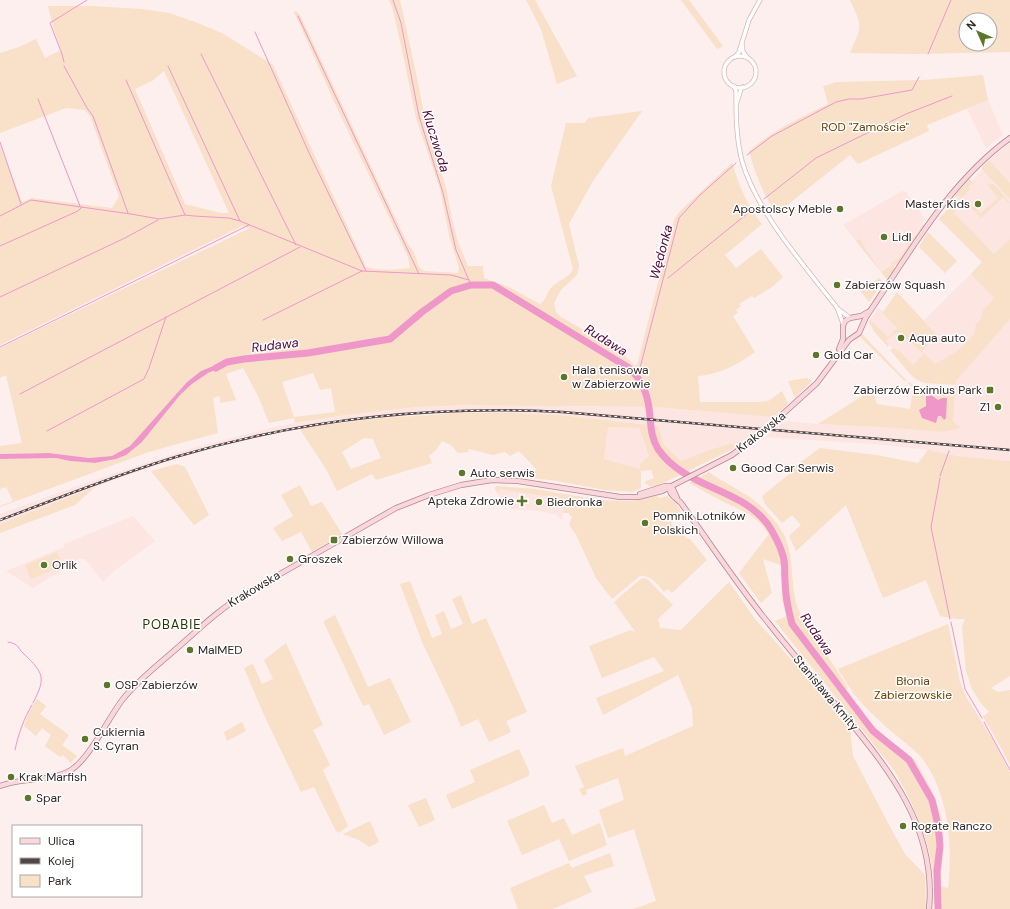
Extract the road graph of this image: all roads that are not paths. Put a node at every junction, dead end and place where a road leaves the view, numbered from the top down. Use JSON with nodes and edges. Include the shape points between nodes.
{"nodes":[{"id":1,"x":760,"y":0,"type":"edge"},
{"id":2,"x":742,"y":43,"type":"junction"},
{"id":3,"x":734,"y":57,"type":"junction"},
{"id":4,"x":748,"y":59,"type":"junction"},
{"id":5,"x":734,"y":86,"type":"junction"},
{"id":6,"x":743,"y":87,"type":"junction"},
{"id":7,"x":736,"y":103,"type":"junction"},
{"id":8,"x":1010,"y":138,"type":"edge"},
{"id":9,"x":872,"y":308,"type":"junction"},
{"id":10,"x":838,"y":309,"type":"junction"},
{"id":11,"x":852,"y":318,"type":"junction"},
{"id":12,"x":843,"y":324,"type":"junction"},
{"id":13,"x":862,"y":326,"type":"junction"},
{"id":14,"x":843,"y":333,"type":"junction"},
{"id":15,"x":852,"y":338,"type":"junction"},
{"id":16,"x":835,"y":357,"type":"junction"},
{"id":17,"x":669,"y":486,"type":"junction"},
{"id":18,"x":0,"y":786,"type":"edge"},
{"id":19,"x":929,"y":909,"type":"edge"}],
"edges":[{"from":1,"to":2,"type":"street","via":[[749,20]]},
{"from":2,"to":3,"type":"street"},
{"from":2,"to":4,"type":"street","via":[[743,52]]},
{"from":3,"to":4,"type":"street"},
{"from":3,"to":5,"type":"street","via":[[724,71],[726,80]]},
{"from":4,"to":6,"type":"street","via":[[754,65],[756,74],[752,83]]},
{"from":5,"to":6,"type":"street"},
{"from":5,"to":7,"type":"street"},
{"from":6,"to":7,"type":"street"},
{"from":7,"to":10,"type":"street","via":[[741,156],[762,206]]},
{"from":8,"to":9,"type":"main road","via":[[979,164],[950,196]]},
{"from":9,"to":11,"type":"main road","via":[[861,316]]},
{"from":9,"to":13,"type":"main road"},
{"from":10,"to":11,"type":"street"},
{"from":10,"to":12,"type":"street"},
{"from":11,"to":12,"type":"main road"},
{"from":11,"to":13,"type":"main road","via":[[860,321]]},
{"from":12,"to":14,"type":"main road"},
{"from":13,"to":15,"type":"main road","via":[[859,333]]},
{"from":14,"to":15,"type":"main road"},
{"from":14,"to":16,"type":"main road","name":"Krakowska"},
{"from":15,"to":16,"type":"main road","name":"Krakowska"},
{"from":16,"to":17,"type":"main road","name":"Krakowska","via":[[817,383],[758,437],[732,455]]},
{"from":17,"to":18,"type":"main road","name":"Krakowska","via":[[633,496],[610,496],[532,483],[492,480],[455,486],[396,508],[223,608],[135,686],[117,707],[83,758],[71,770],[59,775]]},
{"from":17,"to":19,"type":"main road","name":"Stanisława Kmity","via":[[671,494],[677,498],[764,617],[894,778],[912,812],[924,847],[930,878]]}]}
